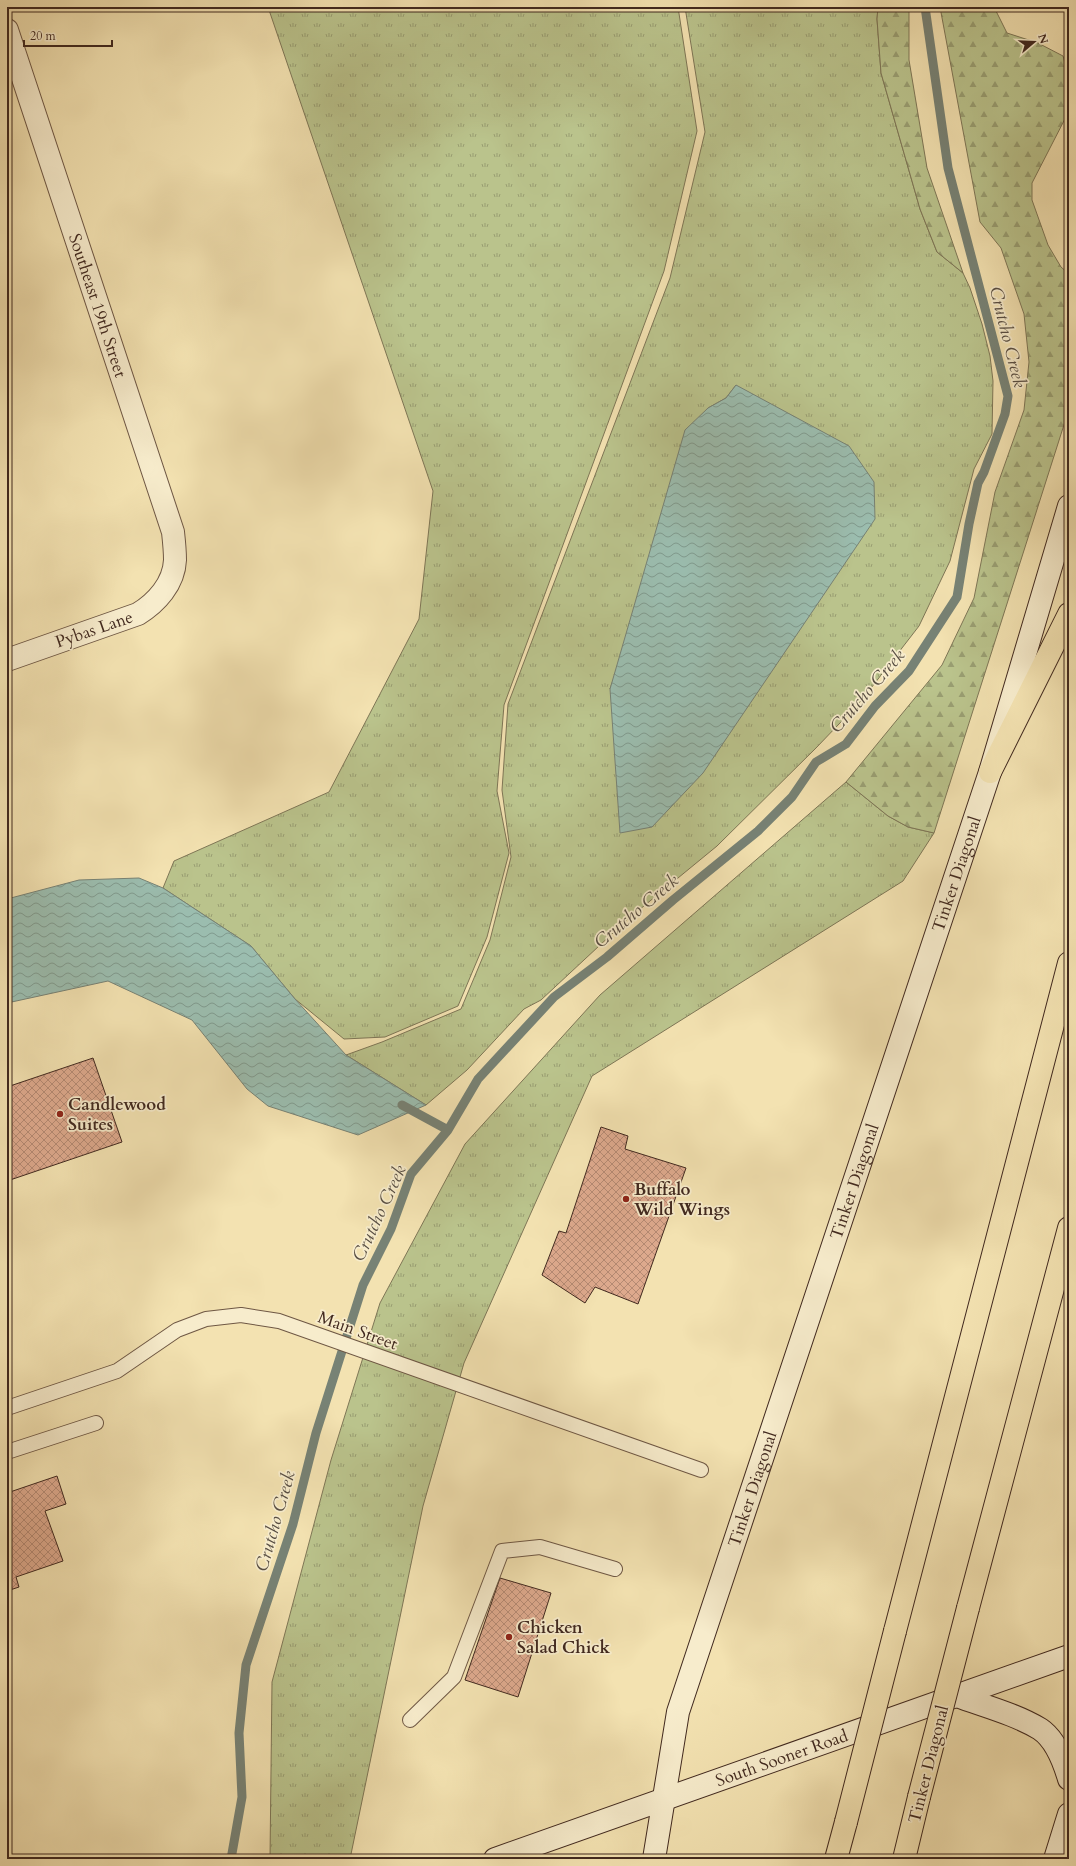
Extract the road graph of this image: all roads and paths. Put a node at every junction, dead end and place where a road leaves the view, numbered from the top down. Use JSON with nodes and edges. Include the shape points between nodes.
{"nodes":[{"id":1,"x":7,"y":30,"type":"edge"},
{"id":2,"x":1069,"y":506,"type":"edge"},
{"id":3,"x":169,"y":582,"type":"joint"},
{"id":4,"x":1069,"y":614,"type":"edge"},
{"id":5,"x":7,"y":660,"type":"edge"},
{"id":6,"x":990,"y":772,"type":"junction"},
{"id":7,"x":1069,"y":963,"type":"edge"},
{"id":8,"x":1069,"y":1228,"type":"edge"},
{"id":9,"x":7,"y":1408,"type":"edge"},
{"id":10,"x":96,"y":1423,"type":"dead end"},
{"id":11,"x":7,"y":1452,"type":"edge"},
{"id":12,"x":701,"y":1470,"type":"dead end"},
{"id":13,"x":615,"y":1569,"type":"dead end"},
{"id":14,"x":1069,"y":1656,"type":"edge"},
{"id":15,"x":957,"y":1696,"type":"junction"},
{"id":16,"x":410,"y":1720,"type":"dead end"},
{"id":17,"x":1069,"y":1779,"type":"edge"},
{"id":18,"x":664,"y":1800,"type":"junction"},
{"id":19,"x":1069,"y":1814,"type":"edge"},
{"id":20,"x":497,"y":1859,"type":"edge"},
{"id":21,"x":654,"y":1859,"type":"edge"},
{"id":22,"x":836,"y":1859,"type":"edge"},
{"id":23,"x":904,"y":1859,"type":"edge"},
{"id":24,"x":1055,"y":1859,"type":"edge"}],
"edges":[{"from":1,"to":3,"type":"street","name":"Southeast 19th Street","via":[[173,532],[175,562]]},
{"from":2,"to":6,"type":"street","name":"Tinker Diagonal"},
{"from":3,"to":5,"type":"street","name":"Pybas Lane","via":[[150,606],[138,614]]},
{"from":4,"to":6,"type":"highway"},
{"from":6,"to":18,"type":"street","name":"Tinker Diagonal","via":[[678,1712]]},
{"from":7,"to":22,"type":"highway","bridge":true},
{"from":8,"to":23,"type":"highway","name":"Tinker Diagonal","bridge":true},
{"from":9,"to":12,"type":"lane","name":"Main Street","via":[[117,1371],[177,1330],[206,1318],[241,1315],[278,1321]]},
{"from":10,"to":11,"type":"lane"},
{"from":13,"to":16,"type":"lane","via":[[540,1547],[502,1551],[454,1677]]},
{"from":14,"to":15,"type":"street","name":"South Sooner Road"},
{"from":15,"to":17,"type":"street","via":[[1041,1730],[1054,1744],[1064,1762]]},
{"from":15,"to":18,"type":"street","name":"South Sooner Road"},
{"from":18,"to":20,"type":"street","name":"South Sooner Road"},
{"from":18,"to":21,"type":"street","name":"Tinker Diagonal"},
{"from":19,"to":24,"type":"street"}]}
